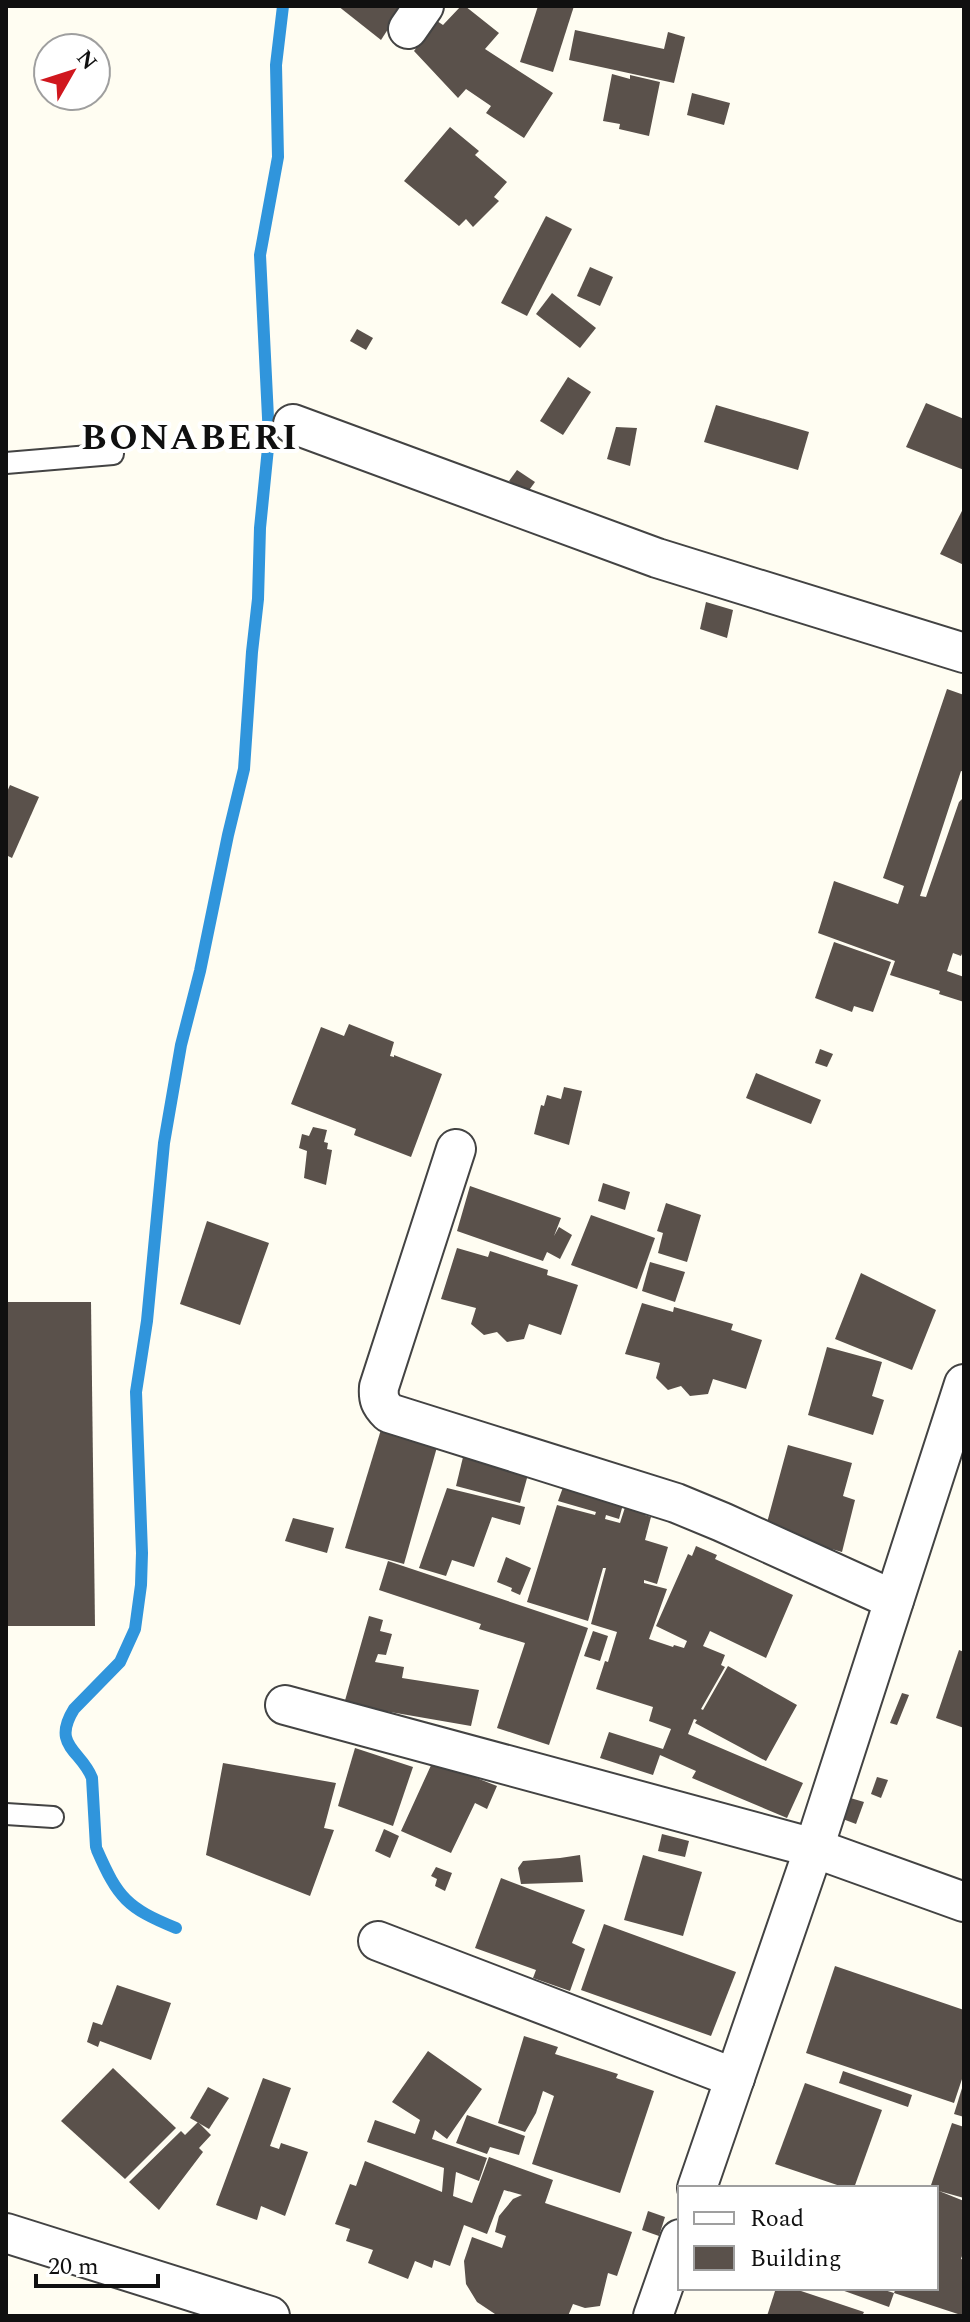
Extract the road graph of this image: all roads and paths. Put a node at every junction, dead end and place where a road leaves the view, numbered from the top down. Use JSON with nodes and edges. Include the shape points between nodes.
{"nodes":[{"id":1,"x":293,"y":424,"type":"dead end"},
{"id":2,"x":113,"y":454,"type":"dead end"},
{"id":3,"x":6,"y":463,"type":"edge"},
{"id":4,"x":964,"y":653,"type":"edge"},
{"id":5,"x":456,"y":1149,"type":"dead end"},
{"id":6,"x":964,"y":1384,"type":"edge"},
{"id":7,"x":894,"y":1600,"type":"junction"},
{"id":8,"x":285,"y":1705,"type":"dead end"},
{"id":9,"x":6,"y":1814,"type":"edge"},
{"id":10,"x":53,"y":1817,"type":"dead end"},
{"id":11,"x":814,"y":1848,"type":"junction"},
{"id":12,"x":964,"y":1902,"type":"edge"},
{"id":13,"x":378,"y":1941,"type":"dead end"},
{"id":14,"x":735,"y":2078,"type":"junction"},
{"id":15,"x":698,"y":2186,"type":"edge"},
{"id":16,"x":6,"y":2233,"type":"edge"},
{"id":17,"x":678,"y":2245,"type":"edge"},
{"id":18,"x":270,"y":2316,"type":"edge"},
{"id":19,"x":653,"y":2316,"type":"edge"}],
"edges":[{"from":1,"to":4,"type":"street","via":[[657,558]]},
{"from":2,"to":3,"type":"lane"},
{"from":5,"to":7,"type":"street","via":[[379,1387],[381,1406],[389,1413],[696,1510]]},
{"from":6,"to":7,"type":"street"},
{"from":7,"to":11,"type":"street"},
{"from":8,"to":11,"type":"street"},
{"from":9,"to":10,"type":"lane"},
{"from":11,"to":12,"type":"street"},
{"from":11,"to":14,"type":"street"},
{"from":13,"to":14,"type":"street"},
{"from":14,"to":15,"type":"street"},
{"from":16,"to":18,"type":"street"},
{"from":17,"to":19,"type":"street"}]}
